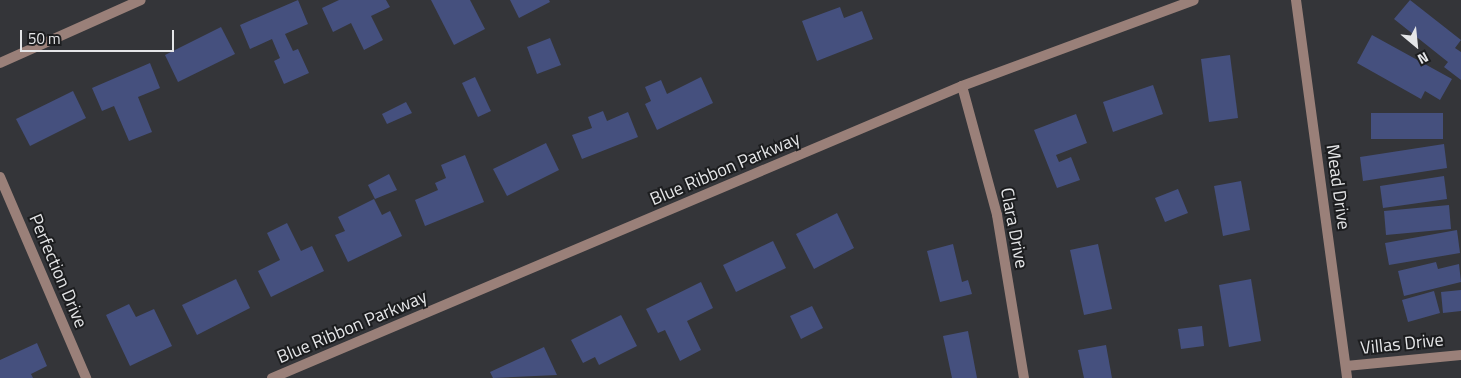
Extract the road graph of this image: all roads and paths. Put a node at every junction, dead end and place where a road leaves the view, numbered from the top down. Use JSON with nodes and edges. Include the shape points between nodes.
{"nodes":[{"id":1,"x":141,"y":0,"type":"edge"},
{"id":2,"x":1194,"y":0,"type":"edge"},
{"id":3,"x":1296,"y":0,"type":"edge"},
{"id":4,"x":0,"y":63,"type":"edge"},
{"id":5,"x":962,"y":86,"type":"junction"},
{"id":6,"x":0,"y":177,"type":"edge"},
{"id":7,"x":1461,"y":355,"type":"edge"},
{"id":8,"x":1346,"y":366,"type":"junction"},
{"id":9,"x":86,"y":378,"type":"edge"},
{"id":10,"x":272,"y":378,"type":"edge"},
{"id":11,"x":1024,"y":378,"type":"edge"},
{"id":12,"x":1347,"y":378,"type":"edge"}],
"edges":[{"from":1,"to":4,"type":"street"},
{"from":2,"to":5,"type":"street","name":"Blue Ribbon Parkway"},
{"from":3,"to":8,"type":"street","name":"Mead Drive"},
{"from":5,"to":10,"type":"street","name":"Blue Ribbon Parkway"},
{"from":5,"to":11,"type":"street","name":"Clara Drive","via":[[997,215]]},
{"from":6,"to":9,"type":"street","name":"Perfection Drive"},
{"from":7,"to":8,"type":"street","name":"Villas Drive"},
{"from":8,"to":12,"type":"street","name":"Mead Drive"}]}
